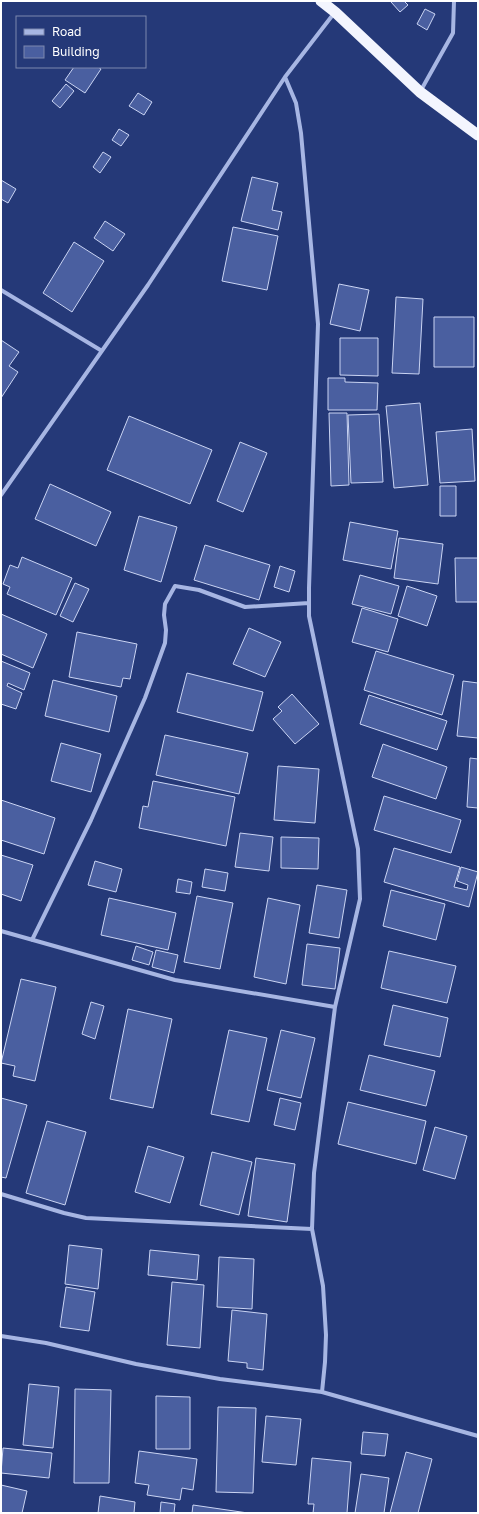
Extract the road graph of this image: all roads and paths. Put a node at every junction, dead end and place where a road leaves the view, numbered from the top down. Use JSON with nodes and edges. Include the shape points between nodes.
{"nodes":[{"id":1,"x":321,"y":1,"type":"edge"},
{"id":2,"x":454,"y":1,"type":"edge"},
{"id":3,"x":335,"y":12,"type":"junction"},
{"id":4,"x":284,"y":77,"type":"junction"},
{"id":5,"x":420,"y":92,"type":"junction"},
{"id":6,"x":478,"y":135,"type":"edge"},
{"id":7,"x":1,"y":290,"type":"edge"},
{"id":8,"x":102,"y":351,"type":"junction"},
{"id":9,"x":1,"y":495,"type":"edge"},
{"id":10,"x":309,"y":602,"type":"junction"},
{"id":11,"x":1,"y":931,"type":"edge"},
{"id":12,"x":32,"y":940,"type":"junction"},
{"id":13,"x":335,"y":1007,"type":"junction"},
{"id":14,"x":1,"y":1194,"type":"edge"},
{"id":15,"x":312,"y":1229,"type":"junction"},
{"id":16,"x":1,"y":1336,"type":"edge"},
{"id":17,"x":322,"y":1392,"type":"junction"},
{"id":18,"x":478,"y":1436,"type":"edge"}],
"edges":[{"from":1,"to":3,"type":"highway"},
{"from":2,"to":5,"type":"street","via":[[453,33]]},
{"from":3,"to":4,"type":"street"},
{"from":3,"to":5,"type":"highway"},
{"from":4,"to":8,"type":"street"},
{"from":4,"to":10,"type":"street","via":[[296,103],[301,133],[318,324]]},
{"from":5,"to":6,"type":"highway"},
{"from":7,"to":8,"type":"street"},
{"from":8,"to":9,"type":"street"},
{"from":10,"to":12,"type":"street","via":[[245,607],[199,590],[175,586],[165,604],[165,643],[145,698],[91,820]]},
{"from":10,"to":13,"type":"street","via":[[309,616],[358,849],[360,899]]},
{"from":11,"to":12,"type":"street"},
{"from":12,"to":13,"type":"street","via":[[175,980]]},
{"from":13,"to":15,"type":"street","via":[[314,1173]]},
{"from":14,"to":15,"type":"street","via":[[86,1218]]},
{"from":15,"to":17,"type":"street","via":[[323,1286],[326,1321],[326,1362]]},
{"from":16,"to":17,"type":"street","via":[[213,1378]]},
{"from":17,"to":18,"type":"street"}]}
